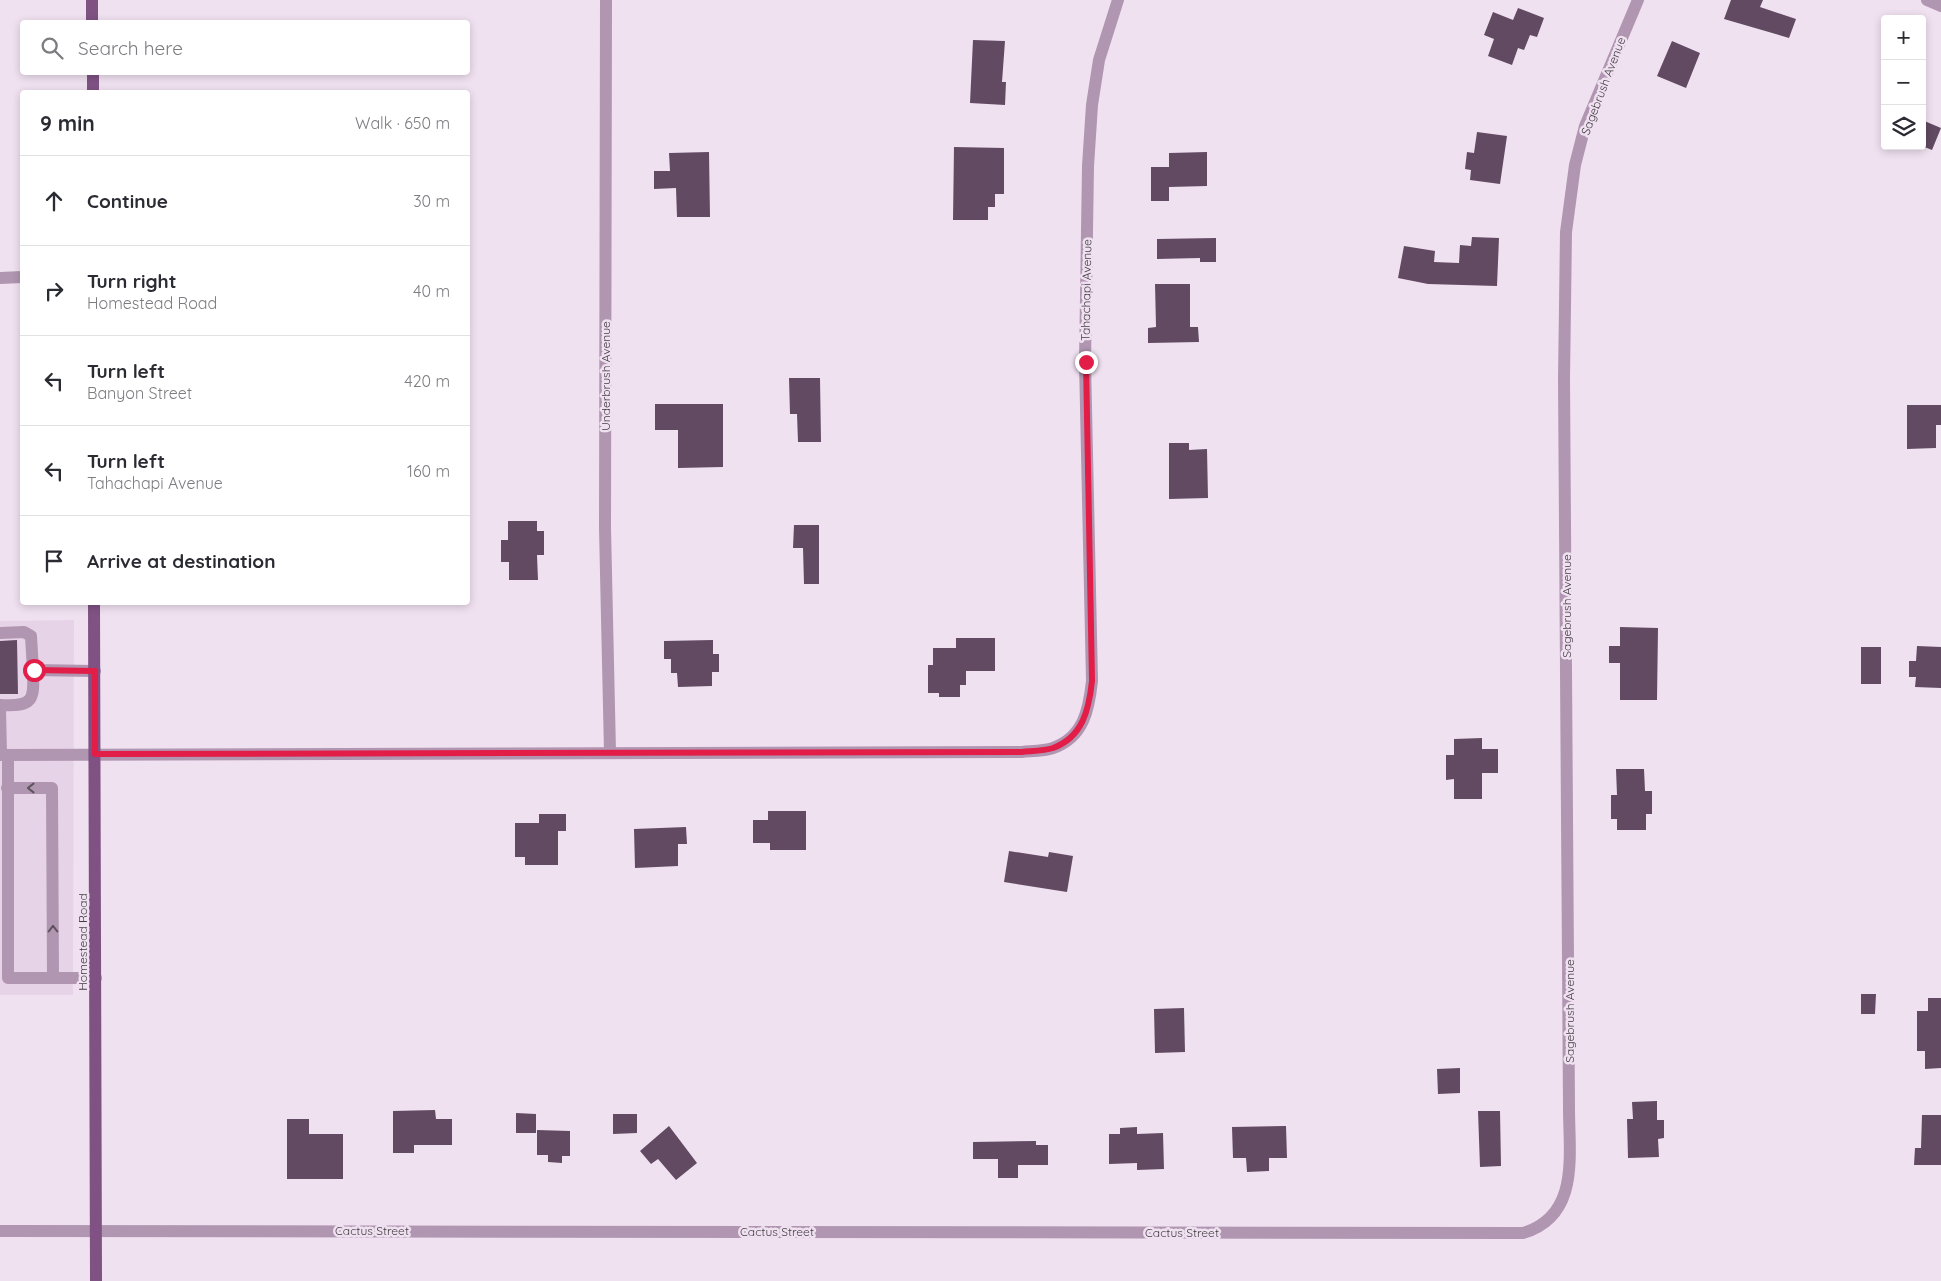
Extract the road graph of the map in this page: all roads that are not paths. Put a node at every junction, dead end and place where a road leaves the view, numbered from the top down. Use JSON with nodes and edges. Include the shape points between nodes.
{"nodes":[{"id":1,"x":92,"y":0,"type":"edge"},
{"id":2,"x":606,"y":0,"type":"edge"},
{"id":3,"x":1118,"y":0,"type":"edge"},
{"id":4,"x":1638,"y":0,"type":"edge"},
{"id":5,"x":1927,"y":0,"type":"edge"},
{"id":6,"x":1941,"y":6,"type":"edge"},
{"id":7,"x":92,"y":20,"type":"edge"},
{"id":8,"x":92,"y":75,"type":"edge"},
{"id":9,"x":92,"y":90,"type":"edge"},
{"id":10,"x":20,"y":277,"type":"edge"},
{"id":11,"x":0,"y":278,"type":"edge"},
{"id":12,"x":94,"y":605,"type":"edge"},
{"id":13,"x":0,"y":633,"type":"edge"},
{"id":14,"x":34,"y":670,"type":"junction"},
{"id":15,"x":95,"y":671,"type":"junction"},
{"id":16,"x":0,"y":707,"type":"edge"},
{"id":17,"x":610,"y":752,"type":"junction"},
{"id":18,"x":95,"y":754,"type":"junction"},
{"id":19,"x":3,"y":756,"type":"edge"},
{"id":20,"x":5,"y":797,"type":"edge"},
{"id":21,"x":53,"y":978,"type":"junction"},
{"id":22,"x":96,"y":978,"type":"junction"},
{"id":23,"x":1551,"y":1219,"type":"joint"},
{"id":24,"x":96,"y":1229,"type":"junction"},
{"id":25,"x":0,"y":1231,"type":"edge"},
{"id":26,"x":96,"y":1281,"type":"edge"}],
"edges":[{"from":1,"to":7,"type":"main road"},
{"from":2,"to":17,"type":"street","name":"Underbrush Avenue","via":[[604,528]]},
{"from":3,"to":17,"type":"street","name":"Tahachapi Avenue","via":[[1099,60],[1088,166],[1086,362],[1092,681],[1089,710],[1077,730],[1053,748],[1022,752]]},
{"from":4,"to":23,"type":"street","name":"Sagebrush Avenue","via":[[1585,126],[1575,165],[1566,232],[1569,1135],[1568,1180],[1561,1205]]},
{"from":5,"to":6,"type":"street"},
{"from":8,"to":9,"type":"main road"},
{"from":10,"to":11,"type":"street"},
{"from":12,"to":15,"type":"main road","name":"Homestead Road"},
{"from":13,"to":14,"type":"street","via":[[24,632],[31,636]]},
{"from":14,"to":15,"type":"street"},
{"from":14,"to":16,"type":"street","via":[[34,695],[30,700]]},
{"from":15,"to":18,"type":"main road","name":"Homestead Road"},
{"from":16,"to":19,"type":"street"},
{"from":17,"to":18,"type":"street"},
{"from":18,"to":19,"type":"street"},
{"from":18,"to":22,"type":"main road","name":"Homestead Road"},
{"from":19,"to":20,"type":"street"},
{"from":20,"to":21,"type":"street","via":[[8,978]]},
{"from":21,"to":20,"type":"street","one_way":true,"via":[[52,788]]},
{"from":21,"to":22,"type":"street"},
{"from":22,"to":24,"type":"main road","name":"Homestead Road"},
{"from":23,"to":24,"type":"street","name":"Cactus Street","via":[[1523,1233]]},
{"from":24,"to":25,"type":"street","name":"Cactus Street"},
{"from":24,"to":26,"type":"main road","name":"Homestead Road"}]}
